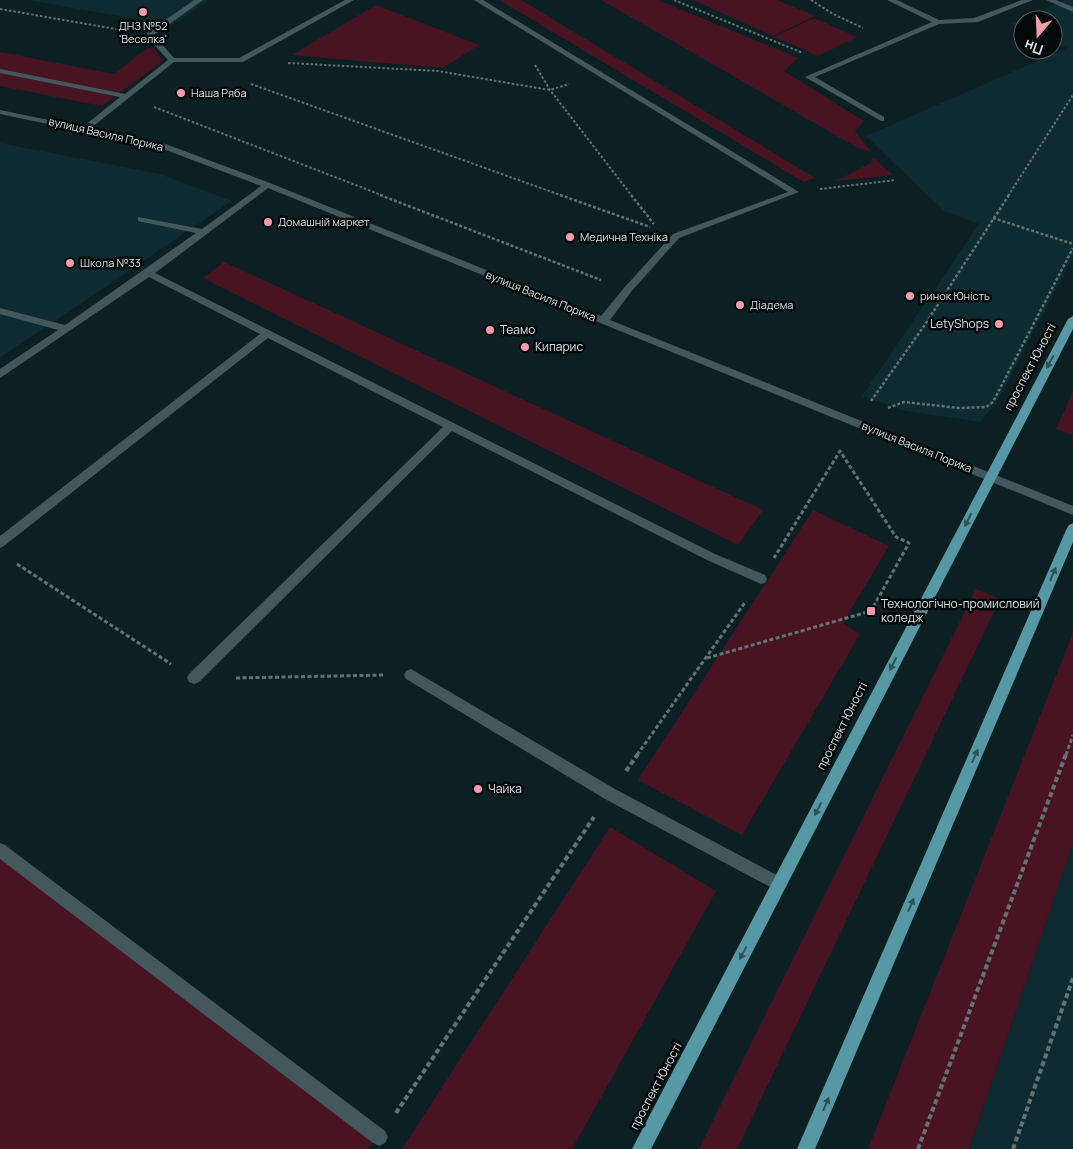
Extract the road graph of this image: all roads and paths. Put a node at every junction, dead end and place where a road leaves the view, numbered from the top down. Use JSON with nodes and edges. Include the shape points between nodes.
{"nodes":[{"id":1,"x":199,"y":0,"type":"edge"},
{"id":2,"x":350,"y":0,"type":"edge"},
{"id":3,"x":478,"y":0,"type":"edge"},
{"id":4,"x":674,"y":0,"type":"edge"},
{"id":5,"x":811,"y":0,"type":"edge"},
{"id":6,"x":891,"y":0,"type":"edge"},
{"id":7,"x":1029,"y":0,"type":"edge"},
{"id":8,"x":1050,"y":0,"type":"edge"},
{"id":9,"x":0,"y":9,"type":"edge"},
{"id":10,"x":1073,"y":10,"type":"edge"},
{"id":11,"x":507,"y":17,"type":"junction"},
{"id":12,"x":938,"y":22,"type":"junction"},
{"id":13,"x":150,"y":35,"type":"junction"},
{"id":14,"x":892,"y":42,"type":"junction"},
{"id":15,"x":172,"y":60,"type":"junction"},
{"id":16,"x":240,"y":60,"type":"junction"},
{"id":17,"x":836,"y":66,"type":"junction"},
{"id":18,"x":0,"y":71,"type":"edge"},
{"id":19,"x":600,"y":74,"type":"junction"},
{"id":20,"x":250,"y":83,"type":"dead end"},
{"id":21,"x":550,"y":90,"type":"junction"},
{"id":22,"x":1073,"y":95,"type":"edge"},
{"id":23,"x":126,"y":96,"type":"junction"},
{"id":24,"x":0,"y":112,"type":"edge"},
{"id":25,"x":881,"y":119,"type":"dead end"},
{"id":26,"x":85,"y":129,"type":"junction"},
{"id":27,"x":896,"y":180,"type":"dead end"},
{"id":28,"x":267,"y":185,"type":"junction"},
{"id":29,"x":795,"y":192,"type":"junction"},
{"id":30,"x":993,"y":218,"type":"junction"},
{"id":31,"x":141,"y":219,"type":"dead end"},
{"id":32,"x":203,"y":232,"type":"junction"},
{"id":33,"x":1073,"y":246,"type":"edge"},
{"id":34,"x":148,"y":273,"type":"junction"},
{"id":35,"x":627,"y":290,"type":"junction"},
{"id":36,"x":0,"y":311,"type":"edge"},
{"id":37,"x":1073,"y":319,"type":"edge"},
{"id":38,"x":602,"y":321,"type":"junction"},
{"id":39,"x":67,"y":329,"type":"junction"},
{"id":40,"x":268,"y":333,"type":"junction"},
{"id":41,"x":0,"y":374,"type":"edge"},
{"id":42,"x":868,"y":406,"type":"dead end"},
{"id":43,"x":891,"y":407,"type":"dead end"},
{"id":44,"x":452,"y":426,"type":"junction"},
{"id":45,"x":840,"y":451,"type":"dead end"},
{"id":46,"x":990,"y":477,"type":"junction"},
{"id":47,"x":1073,"y":511,"type":"edge"},
{"id":48,"x":1073,"y":528,"type":"edge"},
{"id":49,"x":0,"y":543,"type":"edge"},
{"id":50,"x":761,"y":579,"type":"dead end"},
{"id":51,"x":707,"y":658,"type":"dead end"},
{"id":52,"x":411,"y":675,"type":"dead end"},
{"id":53,"x":194,"y":678,"type":"dead end"},
{"id":54,"x":1073,"y":735,"type":"edge"},
{"id":55,"x":0,"y":850,"type":"edge"},
{"id":56,"x":779,"y":884,"type":"junction"},
{"id":57,"x":1073,"y":978,"type":"edge"},
{"id":58,"x":379,"y":1138,"type":"dead end"},
{"id":59,"x":641,"y":1149,"type":"edge"},
{"id":60,"x":806,"y":1149,"type":"edge"},
{"id":61,"x":918,"y":1149,"type":"edge"},
{"id":62,"x":1013,"y":1149,"type":"edge"}],
"edges":[{"from":1,"to":13,"type":"street"},
{"from":2,"to":16,"type":"street"},
{"from":3,"to":11,"type":"street"},
{"from":4,"to":17,"type":"path"},
{"from":5,"to":14,"type":"path"},
{"from":6,"to":12,"type":"street"},
{"from":7,"to":12,"type":"street","via":[[975,20]]},
{"from":8,"to":10,"type":"street"},
{"from":9,"to":13,"type":"path"},
{"from":11,"to":19,"type":"street"},
{"from":11,"to":21,"type":"path"},
{"from":12,"to":14,"type":"street"},
{"from":13,"to":15,"type":"street"},
{"from":14,"to":17,"type":"street"},
{"from":15,"to":16,"type":"street"},
{"from":15,"to":23,"type":"street"},
{"from":16,"to":21,"type":"path","via":[[438,71]]},
{"from":17,"to":25,"type":"street","via":[[809,78]]},
{"from":18,"to":23,"type":"street"},
{"from":19,"to":21,"type":"path"},
{"from":19,"to":29,"type":"street"},
{"from":20,"to":21,"type":"path","via":[[658,230]]},
{"from":22,"to":30,"type":"path"},
{"from":23,"to":26,"type":"street"},
{"from":23,"to":35,"type":"path"},
{"from":24,"to":26,"type":"street","name":"вулиця Василя Порика"},
{"from":26,"to":28,"type":"street","name":"вулиця Василя Порика","via":[[160,145]]},
{"from":27,"to":29,"type":"path"},
{"from":28,"to":32,"type":"street"},
{"from":28,"to":38,"type":"street","name":"вулиця Василя Порика"},
{"from":29,"to":35,"type":"street","via":[[676,236]]},
{"from":30,"to":33,"type":"path"},
{"from":30,"to":42,"type":"path"},
{"from":31,"to":32,"type":"street"},
{"from":32,"to":34,"type":"street"},
{"from":33,"to":43,"type":"path","via":[[992,402],[986,407],[959,408],[904,402]]},
{"from":34,"to":39,"type":"street"},
{"from":34,"to":40,"type":"street"},
{"from":35,"to":38,"type":"street"},
{"from":36,"to":39,"type":"street"},
{"from":37,"to":46,"type":"main road","name":"проспект Юності","one_way":true},
{"from":38,"to":46,"type":"street","name":"вулиця Василя Порика"},
{"from":39,"to":41,"type":"street"},
{"from":40,"to":44,"type":"street"},
{"from":40,"to":49,"type":"street"},
{"from":44,"to":50,"type":"street"},
{"from":44,"to":53,"type":"street"},
{"from":45,"to":51,"type":"path","via":[[896,537],[909,542],[871,611]]},
{"from":46,"to":47,"type":"street","name":"вулиця Василя Порика"},
{"from":46,"to":56,"type":"main road","name":"проспект Юності","one_way":true},
{"from":60,"to":48,"type":"main road","one_way":true},
{"from":52,"to":56,"type":"street","via":[[610,794]]},
{"from":54,"to":61,"type":"path"},
{"from":55,"to":58,"type":"street"},
{"from":56,"to":59,"type":"main road","name":"проспект Юності","one_way":true},
{"from":57,"to":62,"type":"path"}]}
